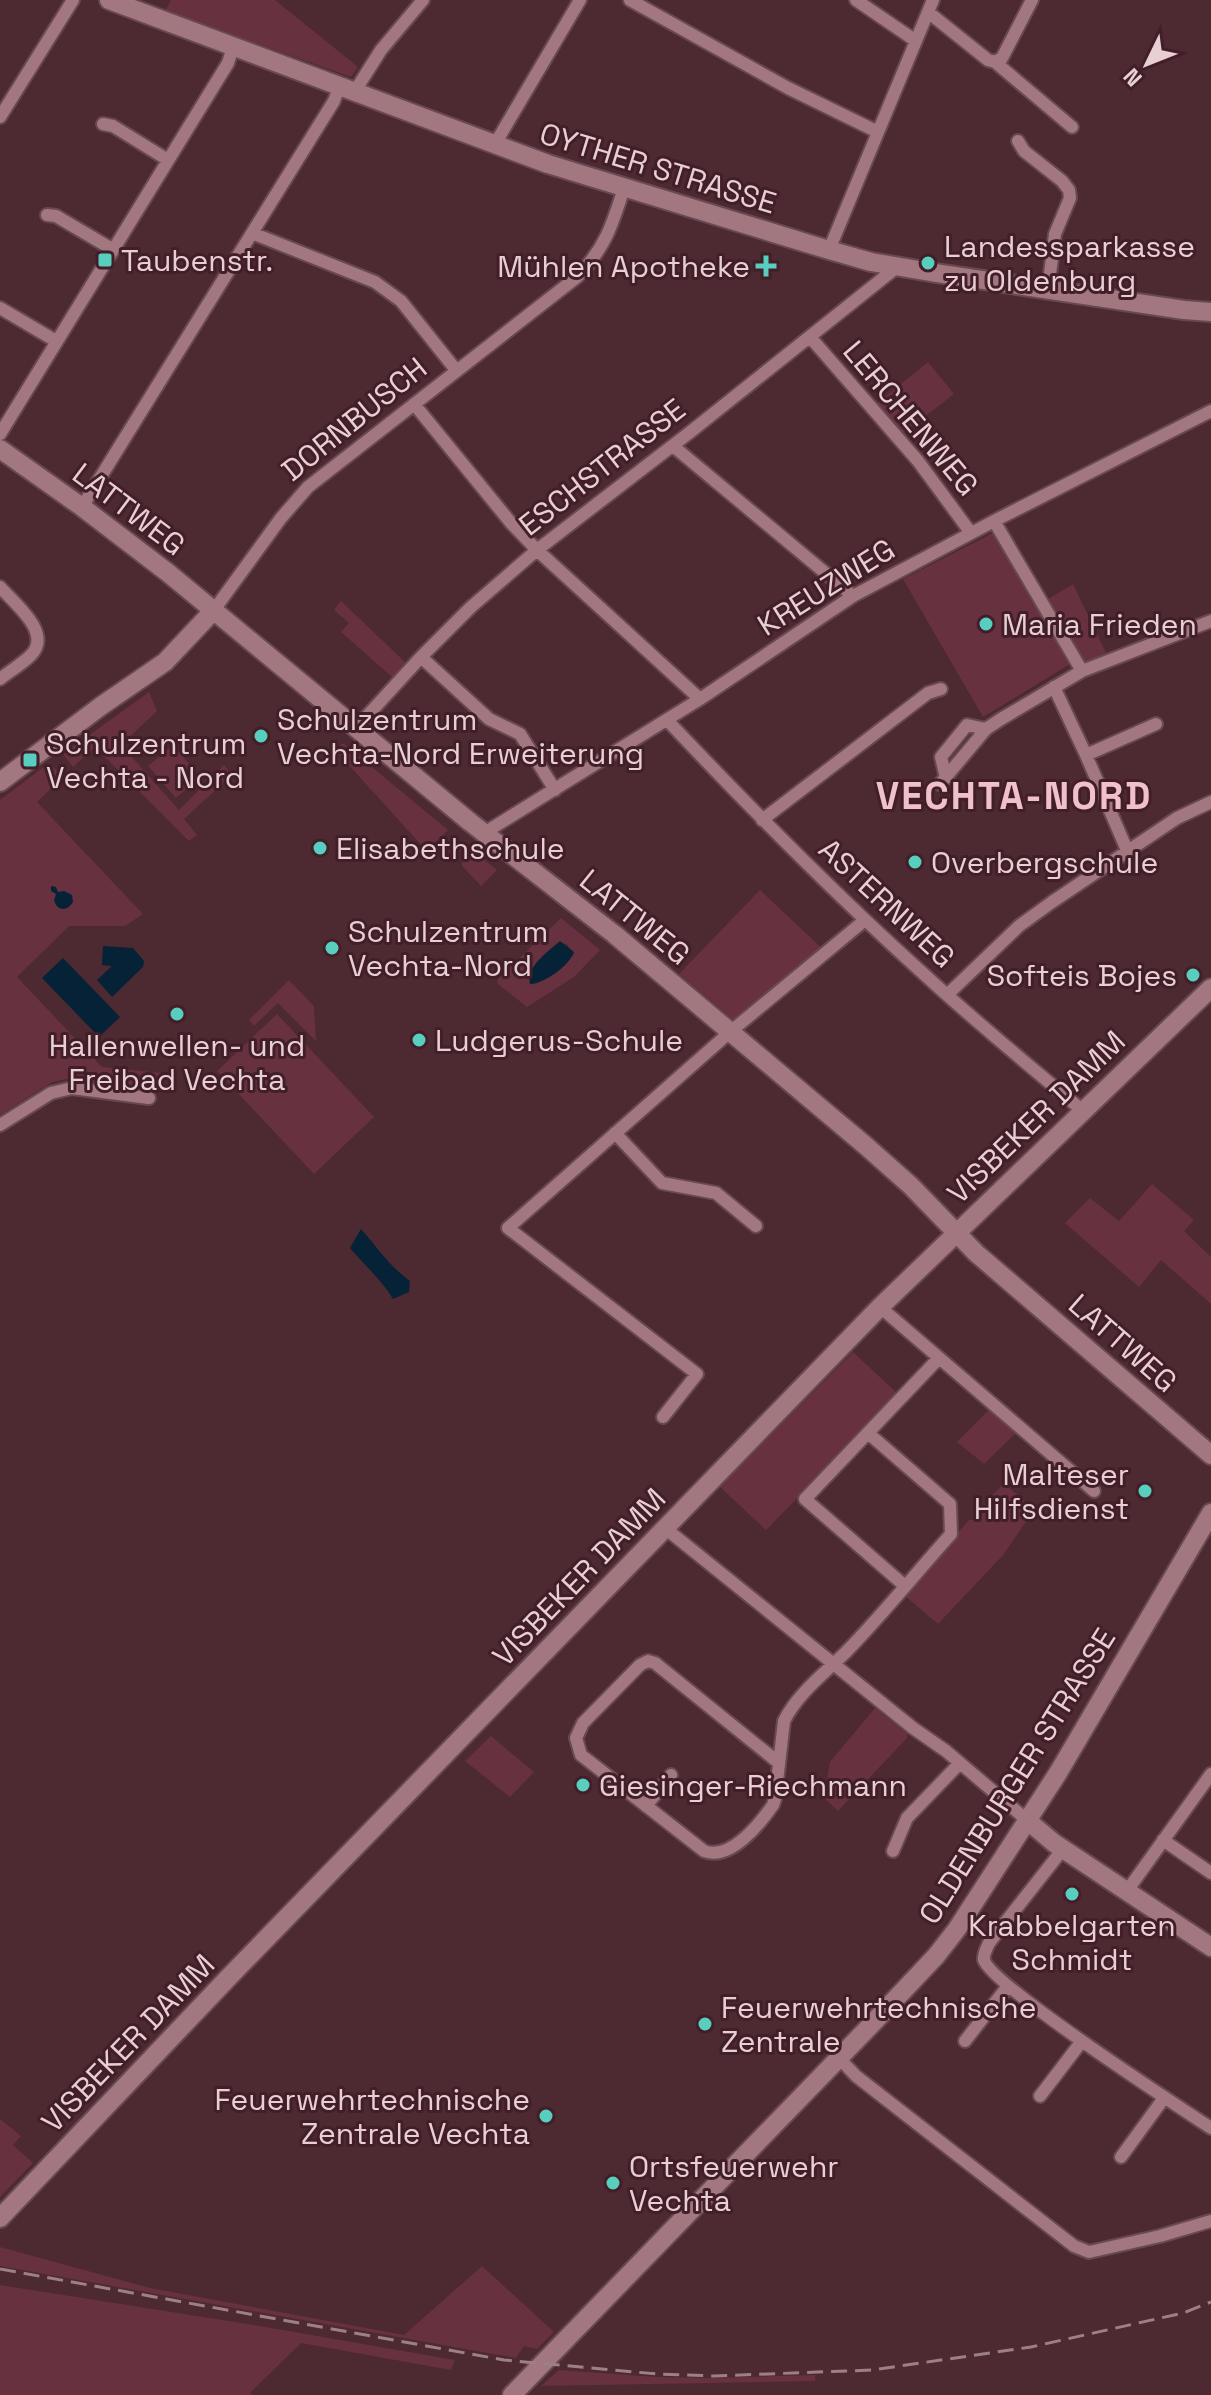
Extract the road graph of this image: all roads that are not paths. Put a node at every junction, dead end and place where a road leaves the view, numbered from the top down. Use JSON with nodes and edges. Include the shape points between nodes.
{"nodes":[{"id":1,"x":73,"y":0,"type":"edge"},
{"id":2,"x":109,"y":0,"type":"edge"},
{"id":3,"x":423,"y":0,"type":"edge"},
{"id":4,"x":580,"y":0,"type":"edge"},
{"id":5,"x":630,"y":0,"type":"edge"},
{"id":6,"x":856,"y":0,"type":"edge"},
{"id":7,"x":1032,"y":0,"type":"edge"},
{"id":8,"x":930,"y":6,"type":"edge"},
{"id":9,"x":156,"y":8,"type":"edge"},
{"id":10,"x":916,"y":41,"type":"junction"},
{"id":11,"x":233,"y":47,"type":"junction"},
{"id":12,"x":995,"y":62,"type":"junction"},
{"id":13,"x":348,"y":88,"type":"junction"},
{"id":14,"x":0,"y":117,"type":"edge"},
{"id":15,"x":103,"y":124,"type":"dead end"},
{"id":16,"x":1072,"y":127,"type":"dead end"},
{"id":17,"x":878,"y":132,"type":"junction"},
{"id":18,"x":1018,"y":141,"type":"dead end"},
{"id":19,"x":495,"y":144,"type":"junction"},
{"id":20,"x":168,"y":160,"type":"junction"},
{"id":21,"x":624,"y":188,"type":"junction"},
{"id":22,"x":47,"y":215,"type":"dead end"},
{"id":23,"x":252,"y":233,"type":"junction"},
{"id":24,"x":112,"y":249,"type":"junction"},
{"id":25,"x":829,"y":250,"type":"junction"},
{"id":26,"x":897,"y":267,"type":"junction"},
{"id":27,"x":1048,"y":290,"type":"junction"},
{"id":28,"x":0,"y":308,"type":"edge"},
{"id":29,"x":1211,"y":312,"type":"edge"},
{"id":30,"x":810,"y":337,"type":"junction"},
{"id":31,"x":56,"y":341,"type":"junction"},
{"id":32,"x":456,"y":370,"type":"junction"},
{"id":33,"x":414,"y":404,"type":"junction"},
{"id":34,"x":1211,"y":411,"type":"edge"},
{"id":35,"x":0,"y":434,"type":"edge"},
{"id":36,"x":673,"y":446,"type":"junction"},
{"id":37,"x":0,"y":449,"type":"edge"},
{"id":38,"x":82,"y":507,"type":"junction"},
{"id":39,"x":994,"y":521,"type":"junction"},
{"id":40,"x":971,"y":533,"type":"junction"},
{"id":41,"x":537,"y":550,"type":"junction"},
{"id":42,"x":0,"y":587,"type":"edge"},
{"id":43,"x":853,"y":596,"type":"junction"},
{"id":44,"x":214,"y":610,"type":"junction"},
{"id":45,"x":1211,"y":621,"type":"edge"},
{"id":46,"x":421,"y":657,"type":"junction"},
{"id":47,"x":1082,"y":671,"type":"junction"},
{"id":48,"x":0,"y":679,"type":"edge"},
{"id":49,"x":1054,"y":687,"type":"junction"},
{"id":50,"x":941,"y":689,"type":"dead end"},
{"id":51,"x":700,"y":699,"type":"junction"},
{"id":52,"x":667,"y":720,"type":"junction"},
{"id":53,"x":1156,"y":724,"type":"dead end"},
{"id":54,"x":356,"y":728,"type":"junction"},
{"id":55,"x":1086,"y":755,"type":"junction"},
{"id":56,"x":943,"y":781,"type":"dead end"},
{"id":57,"x":0,"y":782,"type":"edge"},
{"id":58,"x":555,"y":790,"type":"junction"},
{"id":59,"x":1211,"y":802,"type":"edge"},
{"id":60,"x":762,"y":820,"type":"junction"},
{"id":61,"x":484,"y":833,"type":"junction"},
{"id":62,"x":1127,"y":850,"type":"junction"},
{"id":63,"x":865,"y":920,"type":"junction"},
{"id":64,"x":1211,"y":988,"type":"edge"},
{"id":65,"x":947,"y":995,"type":"junction"},
{"id":66,"x":730,"y":1032,"type":"junction"},
{"id":67,"x":149,"y":1098,"type":"dead end"},
{"id":68,"x":1083,"y":1111,"type":"junction"},
{"id":69,"x":0,"y":1125,"type":"edge"},
{"id":70,"x":615,"y":1133,"type":"junction"},
{"id":71,"x":756,"y":1226,"type":"dead end"},
{"id":72,"x":956,"y":1233,"type":"junction"},
{"id":73,"x":880,"y":1307,"type":"junction"},
{"id":74,"x":939,"y":1358,"type":"junction"},
{"id":75,"x":663,"y":1417,"type":"dead end"},
{"id":76,"x":868,"y":1433,"type":"junction"},
{"id":77,"x":1211,"y":1455,"type":"edge"},
{"id":78,"x":1094,"y":1491,"type":"dead end"},
{"id":79,"x":1211,"y":1513,"type":"edge"},
{"id":80,"x":665,"y":1528,"type":"junction"},
{"id":81,"x":905,"y":1586,"type":"junction"},
{"id":82,"x":832,"y":1664,"type":"junction"},
{"id":83,"x":779,"y":1763,"type":"junction"},
{"id":84,"x":960,"y":1763,"type":"junction"},
{"id":85,"x":1211,"y":1774,"type":"edge"},
{"id":86,"x":671,"y":1775,"type":"dead end"},
{"id":87,"x":646,"y":1806,"type":"junction"},
{"id":88,"x":1028,"y":1821,"type":"junction"},
{"id":89,"x":1163,"y":1840,"type":"junction"},
{"id":90,"x":1063,"y":1849,"type":"junction"},
{"id":91,"x":893,"y":1851,"type":"dead end"},
{"id":92,"x":1211,"y":1873,"type":"edge"},
{"id":93,"x":1127,"y":1891,"type":"junction"},
{"id":94,"x":1211,"y":1947,"type":"edge"},
{"id":95,"x":1008,"y":1986,"type":"junction"},
{"id":96,"x":965,"y":2041,"type":"dead end"},
{"id":97,"x":1082,"y":2041,"type":"junction"},
{"id":98,"x":839,"y":2058,"type":"junction"},
{"id":99,"x":1040,"y":2096,"type":"dead end"},
{"id":100,"x":1164,"y":2098,"type":"junction"},
{"id":101,"x":1211,"y":2128,"type":"edge"},
{"id":102,"x":1121,"y":2157,"type":"dead end"},
{"id":103,"x":0,"y":2218,"type":"edge"},
{"id":104,"x":1211,"y":2221,"type":"edge"},
{"id":105,"x":512,"y":2395,"type":"edge"}],
"edges":[{"from":1,"to":14,"type":"street"},
{"from":2,"to":9,"type":"street","name":"OYTHER STRASSE"},
{"from":3,"to":13,"type":"street"},
{"from":4,"to":19,"type":"street"},
{"from":5,"to":17,"type":"street"},
{"from":6,"to":10,"type":"street"},
{"from":7,"to":12,"type":"street"},
{"from":8,"to":10,"type":"street"},
{"from":8,"to":12,"type":"street"},
{"from":9,"to":11,"type":"street","name":"OYTHER STRASSE"},
{"from":10,"to":17,"type":"street"},
{"from":11,"to":13,"type":"street","name":"OYTHER STRASSE"},
{"from":11,"to":20,"type":"street"},
{"from":12,"to":16,"type":"street"},
{"from":13,"to":19,"type":"street","name":"OYTHER STRASSE"},
{"from":13,"to":23,"type":"street","via":[[334,101]]},
{"from":15,"to":20,"type":"street"},
{"from":17,"to":25,"type":"street"},
{"from":18,"to":27,"type":"street","via":[[1069,190],[1055,234]]},
{"from":19,"to":21,"type":"street","name":"OYTHER STRASSE"},
{"from":20,"to":24,"type":"street"},
{"from":21,"to":25,"type":"street","name":"OYTHER STRASSE"},
{"from":21,"to":32,"type":"street","name":"DORNBUSCH","via":[[611,230],[592,262]]},
{"from":22,"to":24,"type":"street"},
{"from":23,"to":32,"type":"street","via":[[391,291]]},
{"from":23,"to":38,"type":"street"},
{"from":24,"to":31,"type":"street"},
{"from":25,"to":26,"type":"street","name":"OYTHER STRASSE"},
{"from":26,"to":27,"type":"street","name":"OYTHER STRASSE"},
{"from":26,"to":30,"type":"street","name":"ESCHSTRASSE"},
{"from":27,"to":29,"type":"street","name":"OYTHER STRASSE"},
{"from":28,"to":31,"type":"street"},
{"from":30,"to":36,"type":"street","name":"ESCHSTRASSE"},
{"from":30,"to":40,"type":"street","name":"LERCHENWEG","via":[[918,461]]},
{"from":31,"to":35,"type":"street"},
{"from":32,"to":33,"type":"street","name":"DORNBUSCH"},
{"from":33,"to":41,"type":"street"},
{"from":33,"to":44,"type":"street","name":"DORNBUSCH","via":[[308,487]]},
{"from":34,"to":39,"type":"street","name":"KREUZWEG"},
{"from":36,"to":41,"type":"street","name":"ESCHSTRASSE"},
{"from":36,"to":43,"type":"street"},
{"from":37,"to":38,"type":"street","name":"LATTWEG"},
{"from":38,"to":44,"type":"street","name":"LATTWEG"},
{"from":39,"to":40,"type":"street","name":"KREUZWEG"},
{"from":39,"to":47,"type":"street"},
{"from":40,"to":43,"type":"street","name":"KREUZWEG"},
{"from":41,"to":46,"type":"street","name":"ESCHSTRASSE"},
{"from":41,"to":51,"type":"street"},
{"from":42,"to":48,"type":"street","via":[[39,639],[31,655]]},
{"from":43,"to":51,"type":"street","name":"KREUZWEG"},
{"from":44,"to":54,"type":"street","name":"LATTWEG"},
{"from":44,"to":57,"type":"street","name":"DORNBUSCH","via":[[165,662]]},
{"from":45,"to":47,"type":"street"},
{"from":46,"to":54,"type":"street","name":"ESCHSTRASSE"},
{"from":46,"to":58,"type":"street","via":[[489,719],[520,734]]},
{"from":47,"to":49,"type":"street"},
{"from":49,"to":55,"type":"street"},
{"from":49,"to":56,"type":"street","via":[[986,729]]},
{"from":50,"to":60,"type":"street","via":[[928,693]]},
{"from":51,"to":52,"type":"street","name":"KREUZWEG"},
{"from":52,"to":58,"type":"street","name":"KREUZWEG"},
{"from":52,"to":60,"type":"street","name":"ASTERNWEG"},
{"from":53,"to":55,"type":"street"},
{"from":54,"to":61,"type":"street","name":"LATTWEG"},
{"from":55,"to":62,"type":"street"},
{"from":58,"to":61,"type":"street","name":"KREUZWEG"},
{"from":59,"to":62,"type":"street"},
{"from":60,"to":63,"type":"street","name":"ASTERNWEG"},
{"from":61,"to":66,"type":"street","name":"LATTWEG"},
{"from":62,"to":65,"type":"street","via":[[1019,926]]},
{"from":63,"to":65,"type":"street","name":"ASTERNWEG"},
{"from":63,"to":66,"type":"street"},
{"from":64,"to":68,"type":"street","name":"VISBEKER DAMM"},
{"from":65,"to":68,"type":"street","name":"ASTERNWEG"},
{"from":66,"to":70,"type":"street"},
{"from":66,"to":72,"type":"street","name":"LATTWEG","via":[[891,1168]]},
{"from":67,"to":69,"type":"street","via":[[72,1088],[51,1093]]},
{"from":68,"to":72,"type":"street","name":"VISBEKER DAMM"},
{"from":70,"to":71,"type":"street","via":[[662,1183],[716,1193]]},
{"from":70,"to":75,"type":"street","via":[[508,1228],[697,1374]]},
{"from":72,"to":73,"type":"street","name":"VISBEKER DAMM"},
{"from":72,"to":77,"type":"street","name":"LATTWEG"},
{"from":73,"to":74,"type":"street"},
{"from":73,"to":80,"type":"street","name":"VISBEKER DAMM"},
{"from":74,"to":76,"type":"street"},
{"from":74,"to":78,"type":"street"},
{"from":76,"to":81,"type":"street","via":[[950,1504],[951,1534]]},
{"from":76,"to":81,"type":"street","via":[[805,1499]]},
{"from":79,"to":88,"type":"street","name":"OLDENBURGER STRASSE"},
{"from":80,"to":82,"type":"street"},
{"from":80,"to":103,"type":"street","name":"VISBEKER DAMM"},
{"from":81,"to":82,"type":"street"},
{"from":82,"to":83,"type":"street","via":[[784,1721]]},
{"from":82,"to":84,"type":"street"},
{"from":83,"to":87,"type":"street","via":[[773,1805],[731,1849],[704,1851]]},
{"from":83,"to":87,"type":"street","via":[[648,1661],[583,1723],[576,1738],[581,1755]]},
{"from":84,"to":88,"type":"street"},
{"from":84,"to":91,"type":"street","via":[[907,1818]]},
{"from":85,"to":89,"type":"street"},
{"from":86,"to":87,"type":"street"},
{"from":88,"to":90,"type":"street"},
{"from":88,"to":98,"type":"street","name":"OLDENBURGER STRASSE","via":[[943,1947]]},
{"from":89,"to":92,"type":"street"},
{"from":89,"to":93,"type":"street"},
{"from":90,"to":93,"type":"street"},
{"from":90,"to":95,"type":"street","via":[[985,1952],[990,1970]]},
{"from":93,"to":94,"type":"street"},
{"from":95,"to":96,"type":"street"},
{"from":95,"to":97,"type":"street"},
{"from":97,"to":99,"type":"street"},
{"from":97,"to":100,"type":"street"},
{"from":98,"to":104,"type":"street","via":[[1074,2246],[1089,2252]]},
{"from":98,"to":105,"type":"street","name":"OLDENBURGER STRASSE"},
{"from":100,"to":101,"type":"street"},
{"from":100,"to":102,"type":"street"}]}
